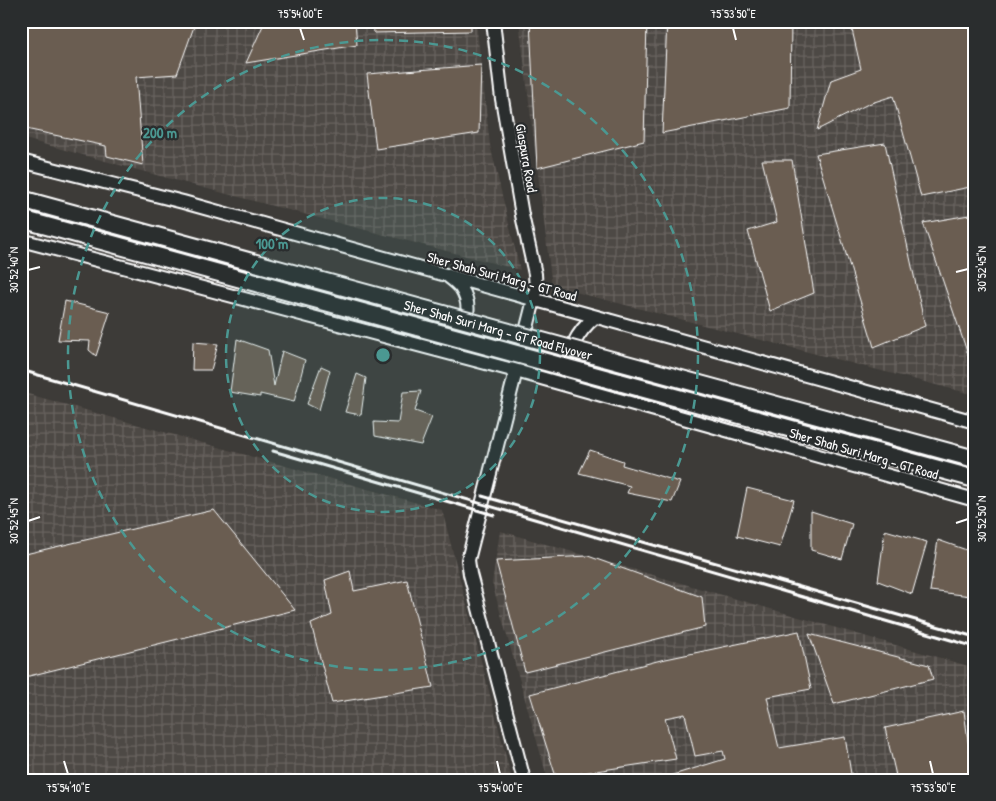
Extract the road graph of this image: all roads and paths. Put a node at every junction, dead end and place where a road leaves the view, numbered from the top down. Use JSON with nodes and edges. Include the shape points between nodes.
{"nodes":[{"id":1,"x":494,"y":21,"type":"edge"},
{"id":2,"x":21,"y":161,"type":"edge"},
{"id":3,"x":21,"y":199,"type":"edge"},
{"id":4,"x":21,"y":219,"type":"edge"},
{"id":5,"x":21,"y":240,"type":"edge"},
{"id":6,"x":449,"y":277,"type":"junction"},
{"id":7,"x":535,"y":300,"type":"junction"},
{"id":8,"x":595,"y":317,"type":"junction"},
{"id":9,"x":434,"y":349,"type":"junction"},
{"id":10,"x":516,"y":371,"type":"junction"},
{"id":11,"x":572,"y":387,"type":"junction"},
{"id":12,"x":975,"y":422,"type":"edge"},
{"id":13,"x":975,"y":459,"type":"edge"},
{"id":14,"x":975,"y":479,"type":"edge"},
{"id":15,"x":975,"y":500,"type":"edge"},
{"id":16,"x":524,"y":780,"type":"edge"}],
"edges":[{"from":1,"to":7,"type":"street","name":"Giaspura Road","via":[[502,99],[536,284]]},
{"from":2,"to":6,"type":"street","name":"Sher Shah Suri Marg - GT Road","via":[[183,202]]},
{"from":3,"to":13,"type":"highway","name":"Sher Shah Suri Marg - GT Road Flyover","bridge":true},
{"from":4,"to":14,"type":"highway","name":"Sher Shah Suri Marg - GT Road Flyover","bridge":true},
{"from":5,"to":9,"type":"street","name":"Sher Shah Suri Marg - GT Road"},
{"from":6,"to":7,"type":"street","name":"Sher Shah Suri Marg - GT Road"},
{"from":6,"to":9,"type":"street","via":[[461,288],[467,302],[467,318],[461,333],[449,344]]},
{"from":7,"to":8,"type":"street","name":"Sher Shah Suri Marg - GT Road"},
{"from":7,"to":10,"type":"street","name":"Giaspura Road"},
{"from":8,"to":11,"type":"street","via":[[585,325],[572,348],[569,374]]},
{"from":8,"to":12,"type":"street","name":"Sher Shah Suri Marg - GT Road"},
{"from":9,"to":10,"type":"street","name":"Sher Shah Suri Marg - GT Road"},
{"from":10,"to":11,"type":"street","name":"Sher Shah Suri Marg - GT Road"},
{"from":10,"to":16,"type":"street","name":"Giaspura Road","via":[[468,560]]},
{"from":11,"to":15,"type":"street","name":"Sher Shah Suri Marg - GT Road"}]}
